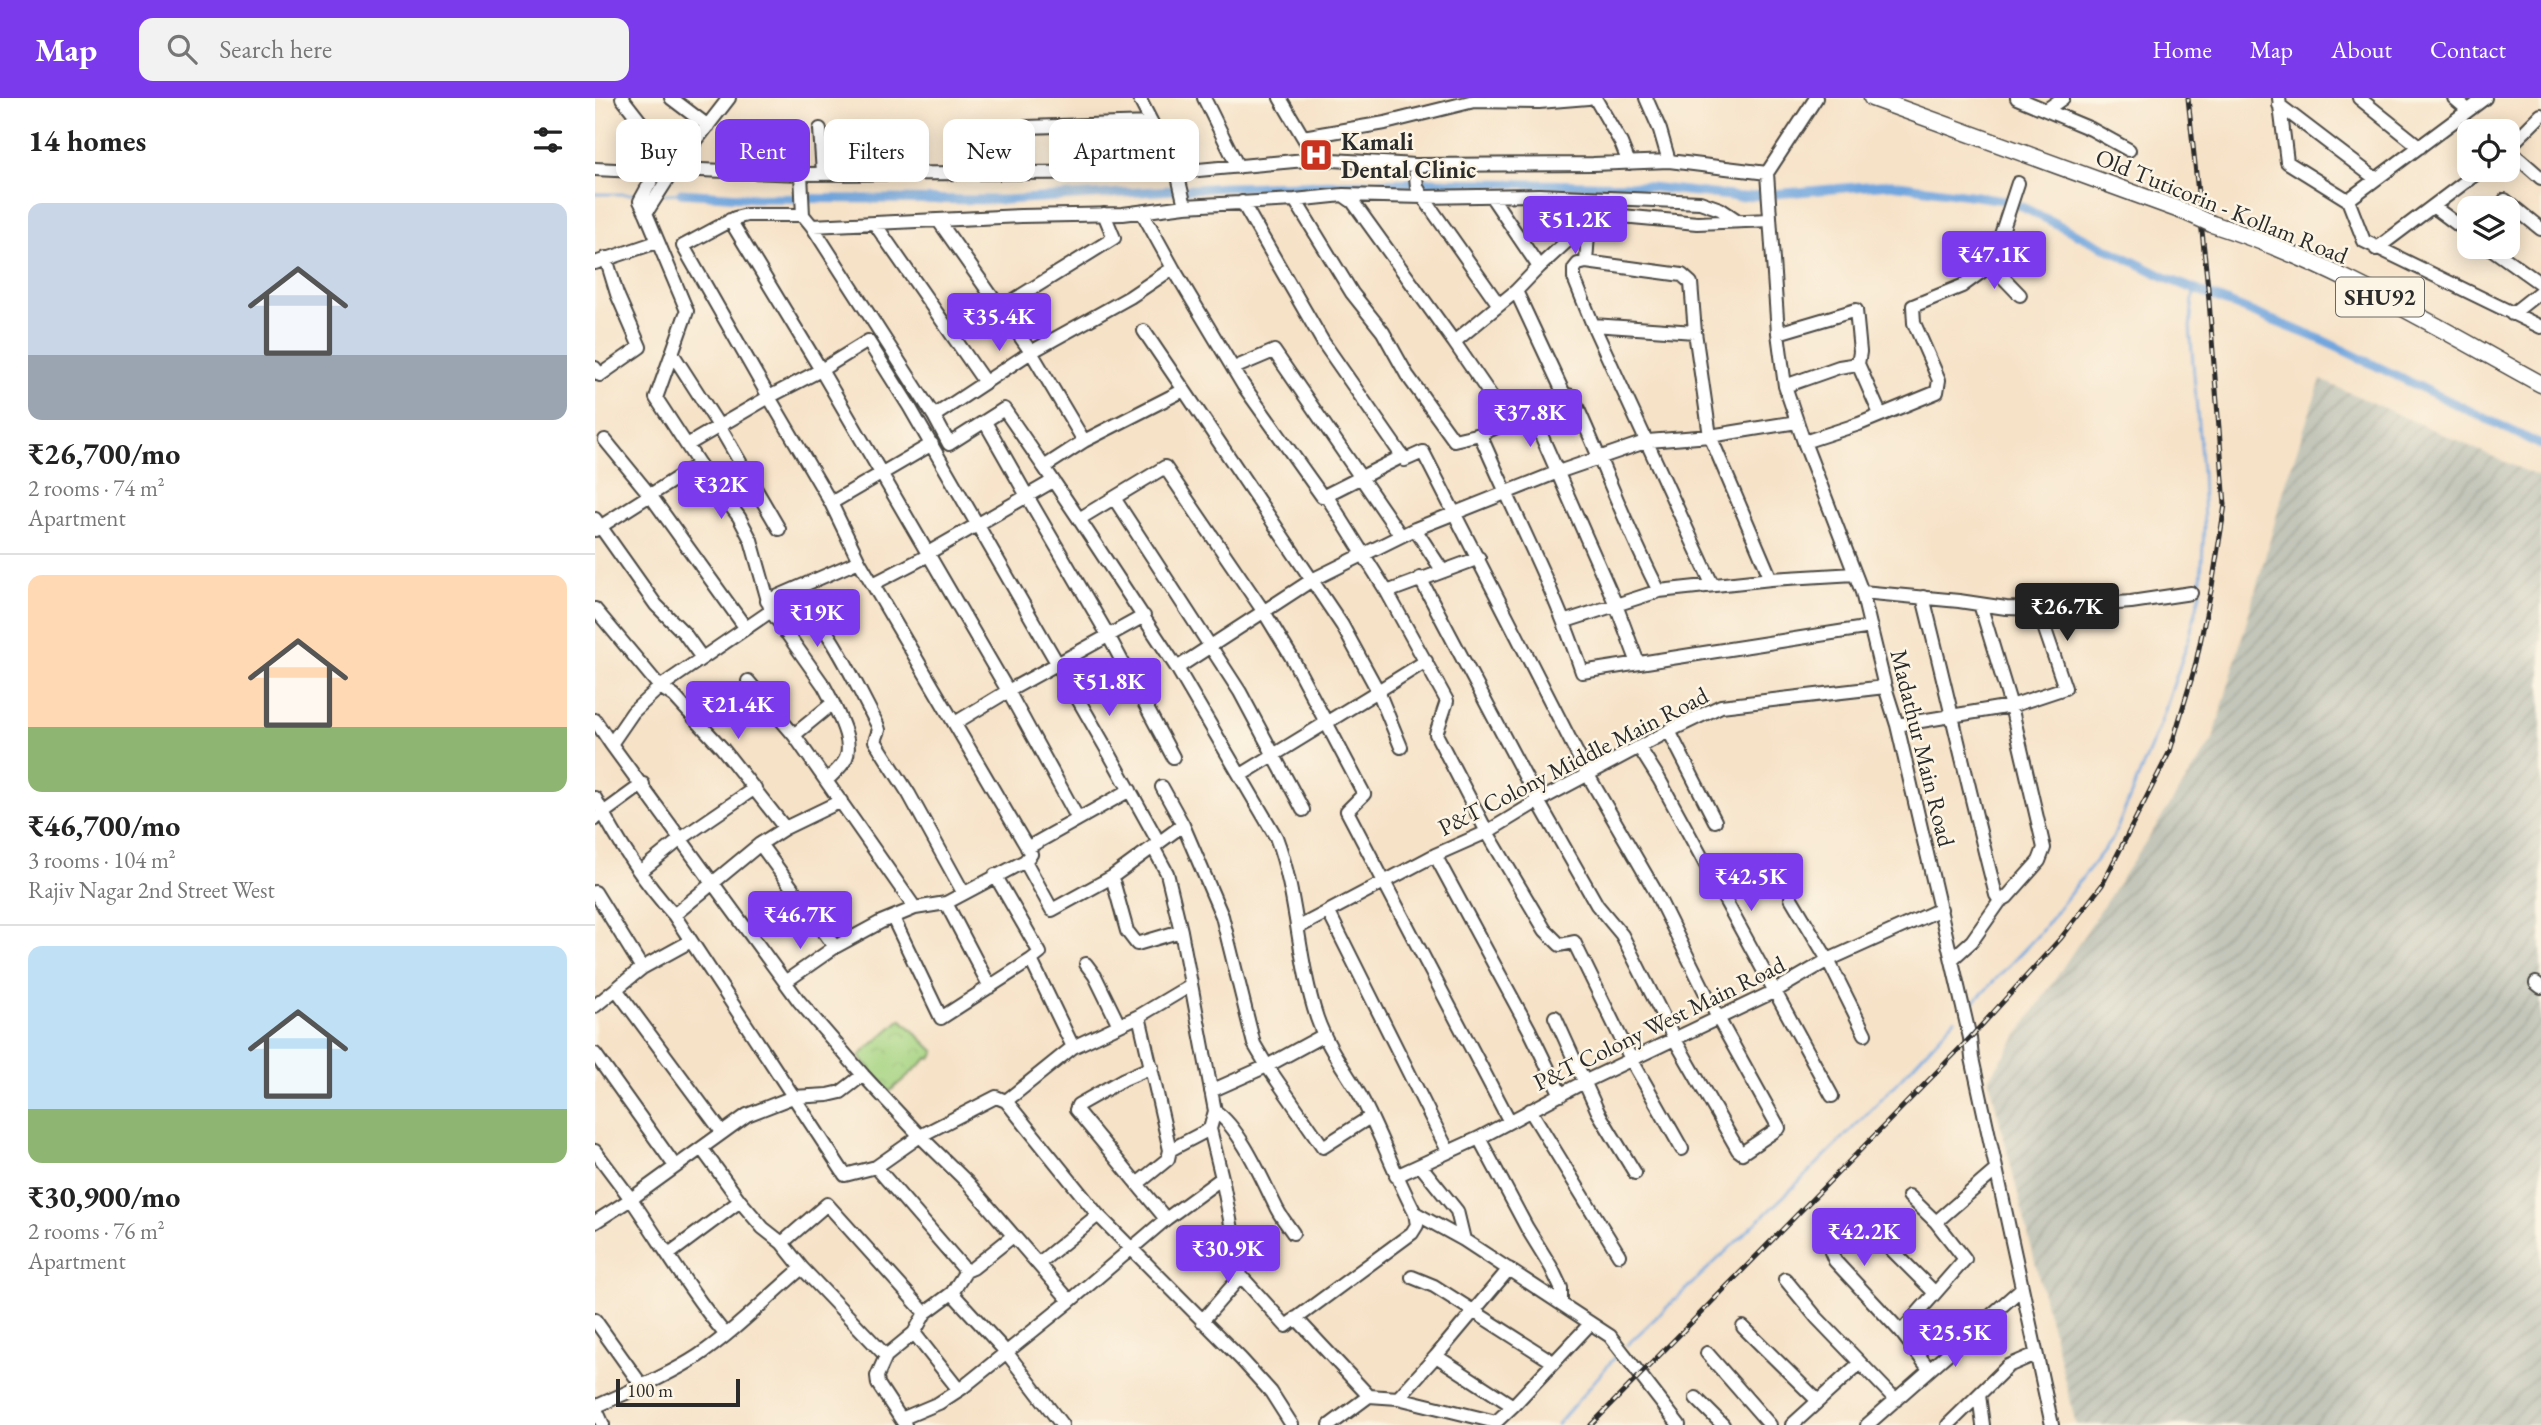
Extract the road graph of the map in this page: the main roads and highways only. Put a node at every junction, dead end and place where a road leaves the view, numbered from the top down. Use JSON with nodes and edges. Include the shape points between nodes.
{"nodes":[{"id":1,"x":1872,"y":98,"type":"edge"},
{"id":2,"x":2541,"y":384,"type":"edge"}],
"edges":[{"from":1,"to":2,"type":"main road","name":"Old Tuticorin - Kollam Road","number":"SHU92","bridge":true,"via":[[2252,237],[2333,272]]}]}
